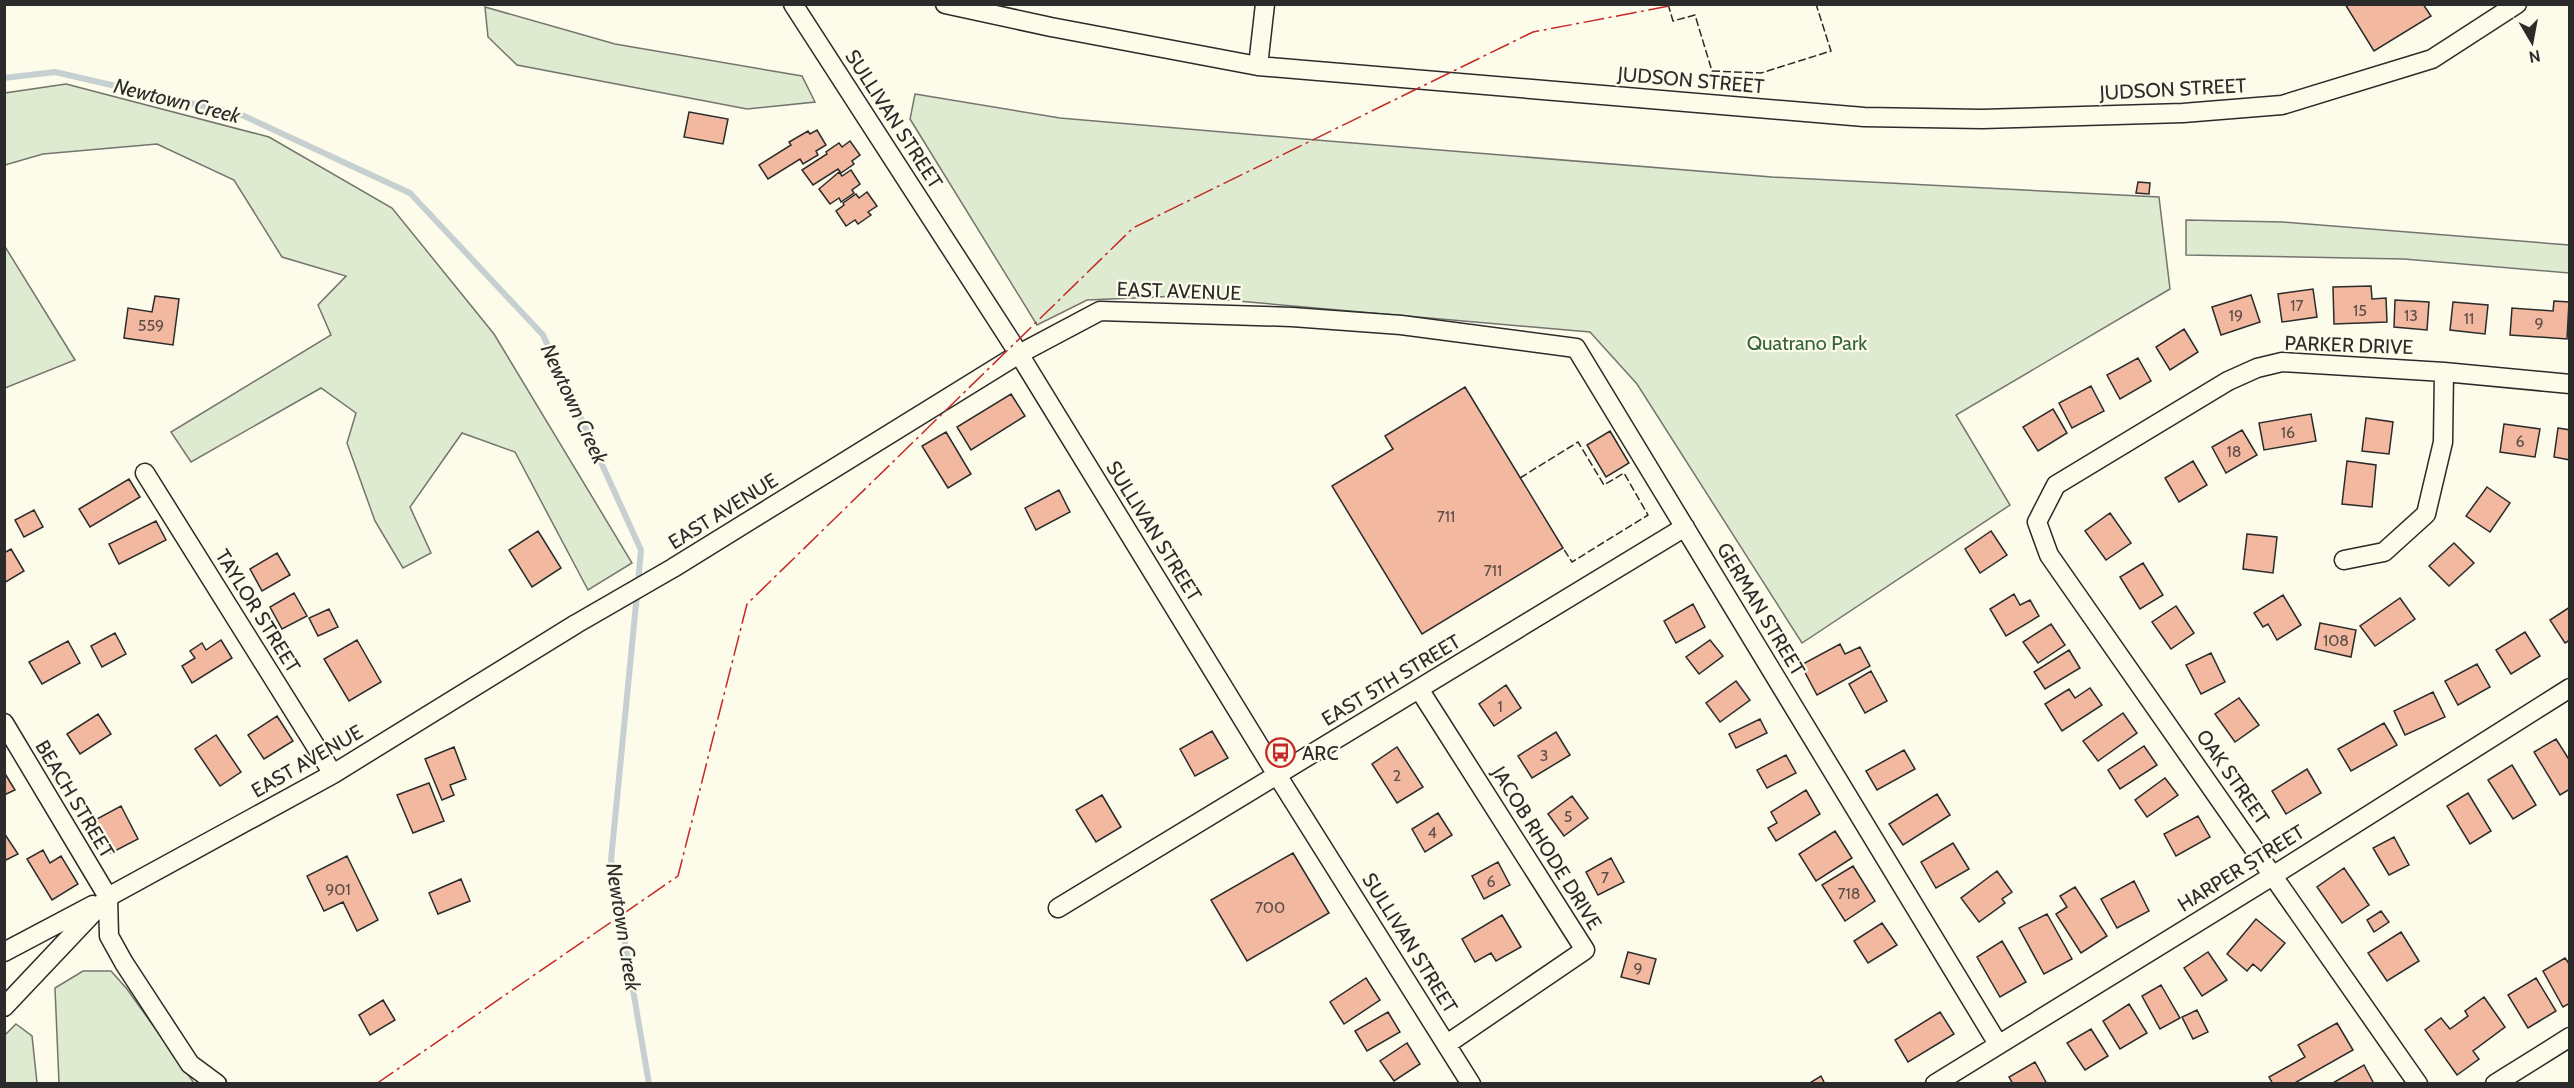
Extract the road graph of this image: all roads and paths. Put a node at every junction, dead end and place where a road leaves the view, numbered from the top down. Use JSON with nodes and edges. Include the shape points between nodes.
{"nodes":[{"id":1,"x":793,"y":4,"type":"edge"},
{"id":2,"x":945,"y":4,"type":"edge"},
{"id":3,"x":1265,"y":4,"type":"edge"},
{"id":4,"x":2517,"y":4,"type":"edge"},
{"id":5,"x":1258,"y":66,"type":"junction"},
{"id":6,"x":1401,"y":325,"type":"joint"},
{"id":7,"x":1019,"y":354,"type":"junction"},
{"id":8,"x":2444,"y":372,"type":"junction"},
{"id":9,"x":2570,"y":384,"type":"edge"},
{"id":10,"x":145,"y":473,"type":"dead end"},
{"id":11,"x":2037,"y":522,"type":"joint"},
{"id":12,"x":1685,"y":527,"type":"junction"},
{"id":13,"x":2344,"y":560,"type":"dead end"},
{"id":14,"x":2570,"y":688,"type":"edge"},
{"id":15,"x":1419,"y":689,"type":"junction"},
{"id":16,"x":4,"y":723,"type":"edge"},
{"id":17,"x":333,"y":774,"type":"junction"},
{"id":18,"x":1277,"y":775,"type":"junction"},
{"id":19,"x":2274,"y":875,"type":"junction"},
{"id":20,"x":108,"y":897,"type":"junction"},
{"id":21,"x":1058,"y":908,"type":"dead end"},
{"id":22,"x":4,"y":952,"type":"edge"},
{"id":23,"x":4,"y":1007,"type":"edge"},
{"id":24,"x":2570,"y":1037,"type":"edge"},
{"id":25,"x":1446,"y":1044,"type":"junction"},
{"id":26,"x":1998,"y":1044,"type":"junction"},
{"id":27,"x":218,"y":1083,"type":"edge"},
{"id":28,"x":1471,"y":1083,"type":"edge"},
{"id":29,"x":1935,"y":1083,"type":"edge"},
{"id":30,"x":2418,"y":1083,"type":"edge"},
{"id":31,"x":2495,"y":1083,"type":"edge"}],
"edges":[{"from":1,"to":7,"type":"street","name":"SULLIVAN STREET"},
{"from":2,"to":5,"type":"street","name":"JUDSON STREET"},
{"from":3,"to":5,"type":"street"},
{"from":4,"to":5,"type":"street","name":"JUDSON STREET","via":[[2432,59],[2282,105],[2183,113],[1982,119],[1864,117]]},
{"from":6,"to":7,"type":"street","name":"EAST AVENUE","via":[[1100,311]]},
{"from":6,"to":12,"type":"street","name":"GERMAN STREET","via":[[1576,348]]},
{"from":7,"to":17,"type":"street","name":"EAST AVENUE"},
{"from":7,"to":18,"type":"street","name":"SULLIVAN STREET"},
{"from":8,"to":9,"type":"street","name":"PARKER DRIVE"},
{"from":8,"to":11,"type":"street","name":"PARKER DRIVE","via":[[2282,362],[2257,368],[2228,381],[2056,485]]},
{"from":8,"to":13,"type":"street","via":[[2444,442],[2426,514],[2384,552]]},
{"from":10,"to":17,"type":"street","name":"TAYLOR STREET"},
{"from":11,"to":19,"type":"street","name":"OAK STREET","via":[[2049,555]]},
{"from":12,"to":15,"type":"street","name":"EAST 5TH STREET"},
{"from":12,"to":26,"type":"street","name":"GERMAN STREET"},
{"from":14,"to":19,"type":"street","name":"HARPER STREET"},
{"from":15,"to":18,"type":"street","name":"EAST 5TH STREET"},
{"from":15,"to":25,"type":"street","name":"JACOB RHODE DRIVE","via":[[1585,950]]},
{"from":16,"to":20,"type":"street","name":"BEACH STREET"},
{"from":17,"to":20,"type":"street","name":"EAST AVENUE"},
{"from":18,"to":21,"type":"street","name":"EAST 5TH STREET"},
{"from":18,"to":25,"type":"street","name":"SULLIVAN STREET"},
{"from":19,"to":26,"type":"street","name":"HARPER STREET"},
{"from":19,"to":30,"type":"street","name":"OAK STREET"},
{"from":20,"to":22,"type":"street","name":"EAST AVENUE"},
{"from":20,"to":23,"type":"street","name":"EAST AVENUE"},
{"from":20,"to":27,"type":"street","via":[[109,936],[124,963],[190,1064]]},
{"from":24,"to":31,"type":"street"},
{"from":25,"to":28,"type":"street","name":"SULLIVAN STREET"},
{"from":26,"to":29,"type":"street","name":"HARPER STREET"}]}
